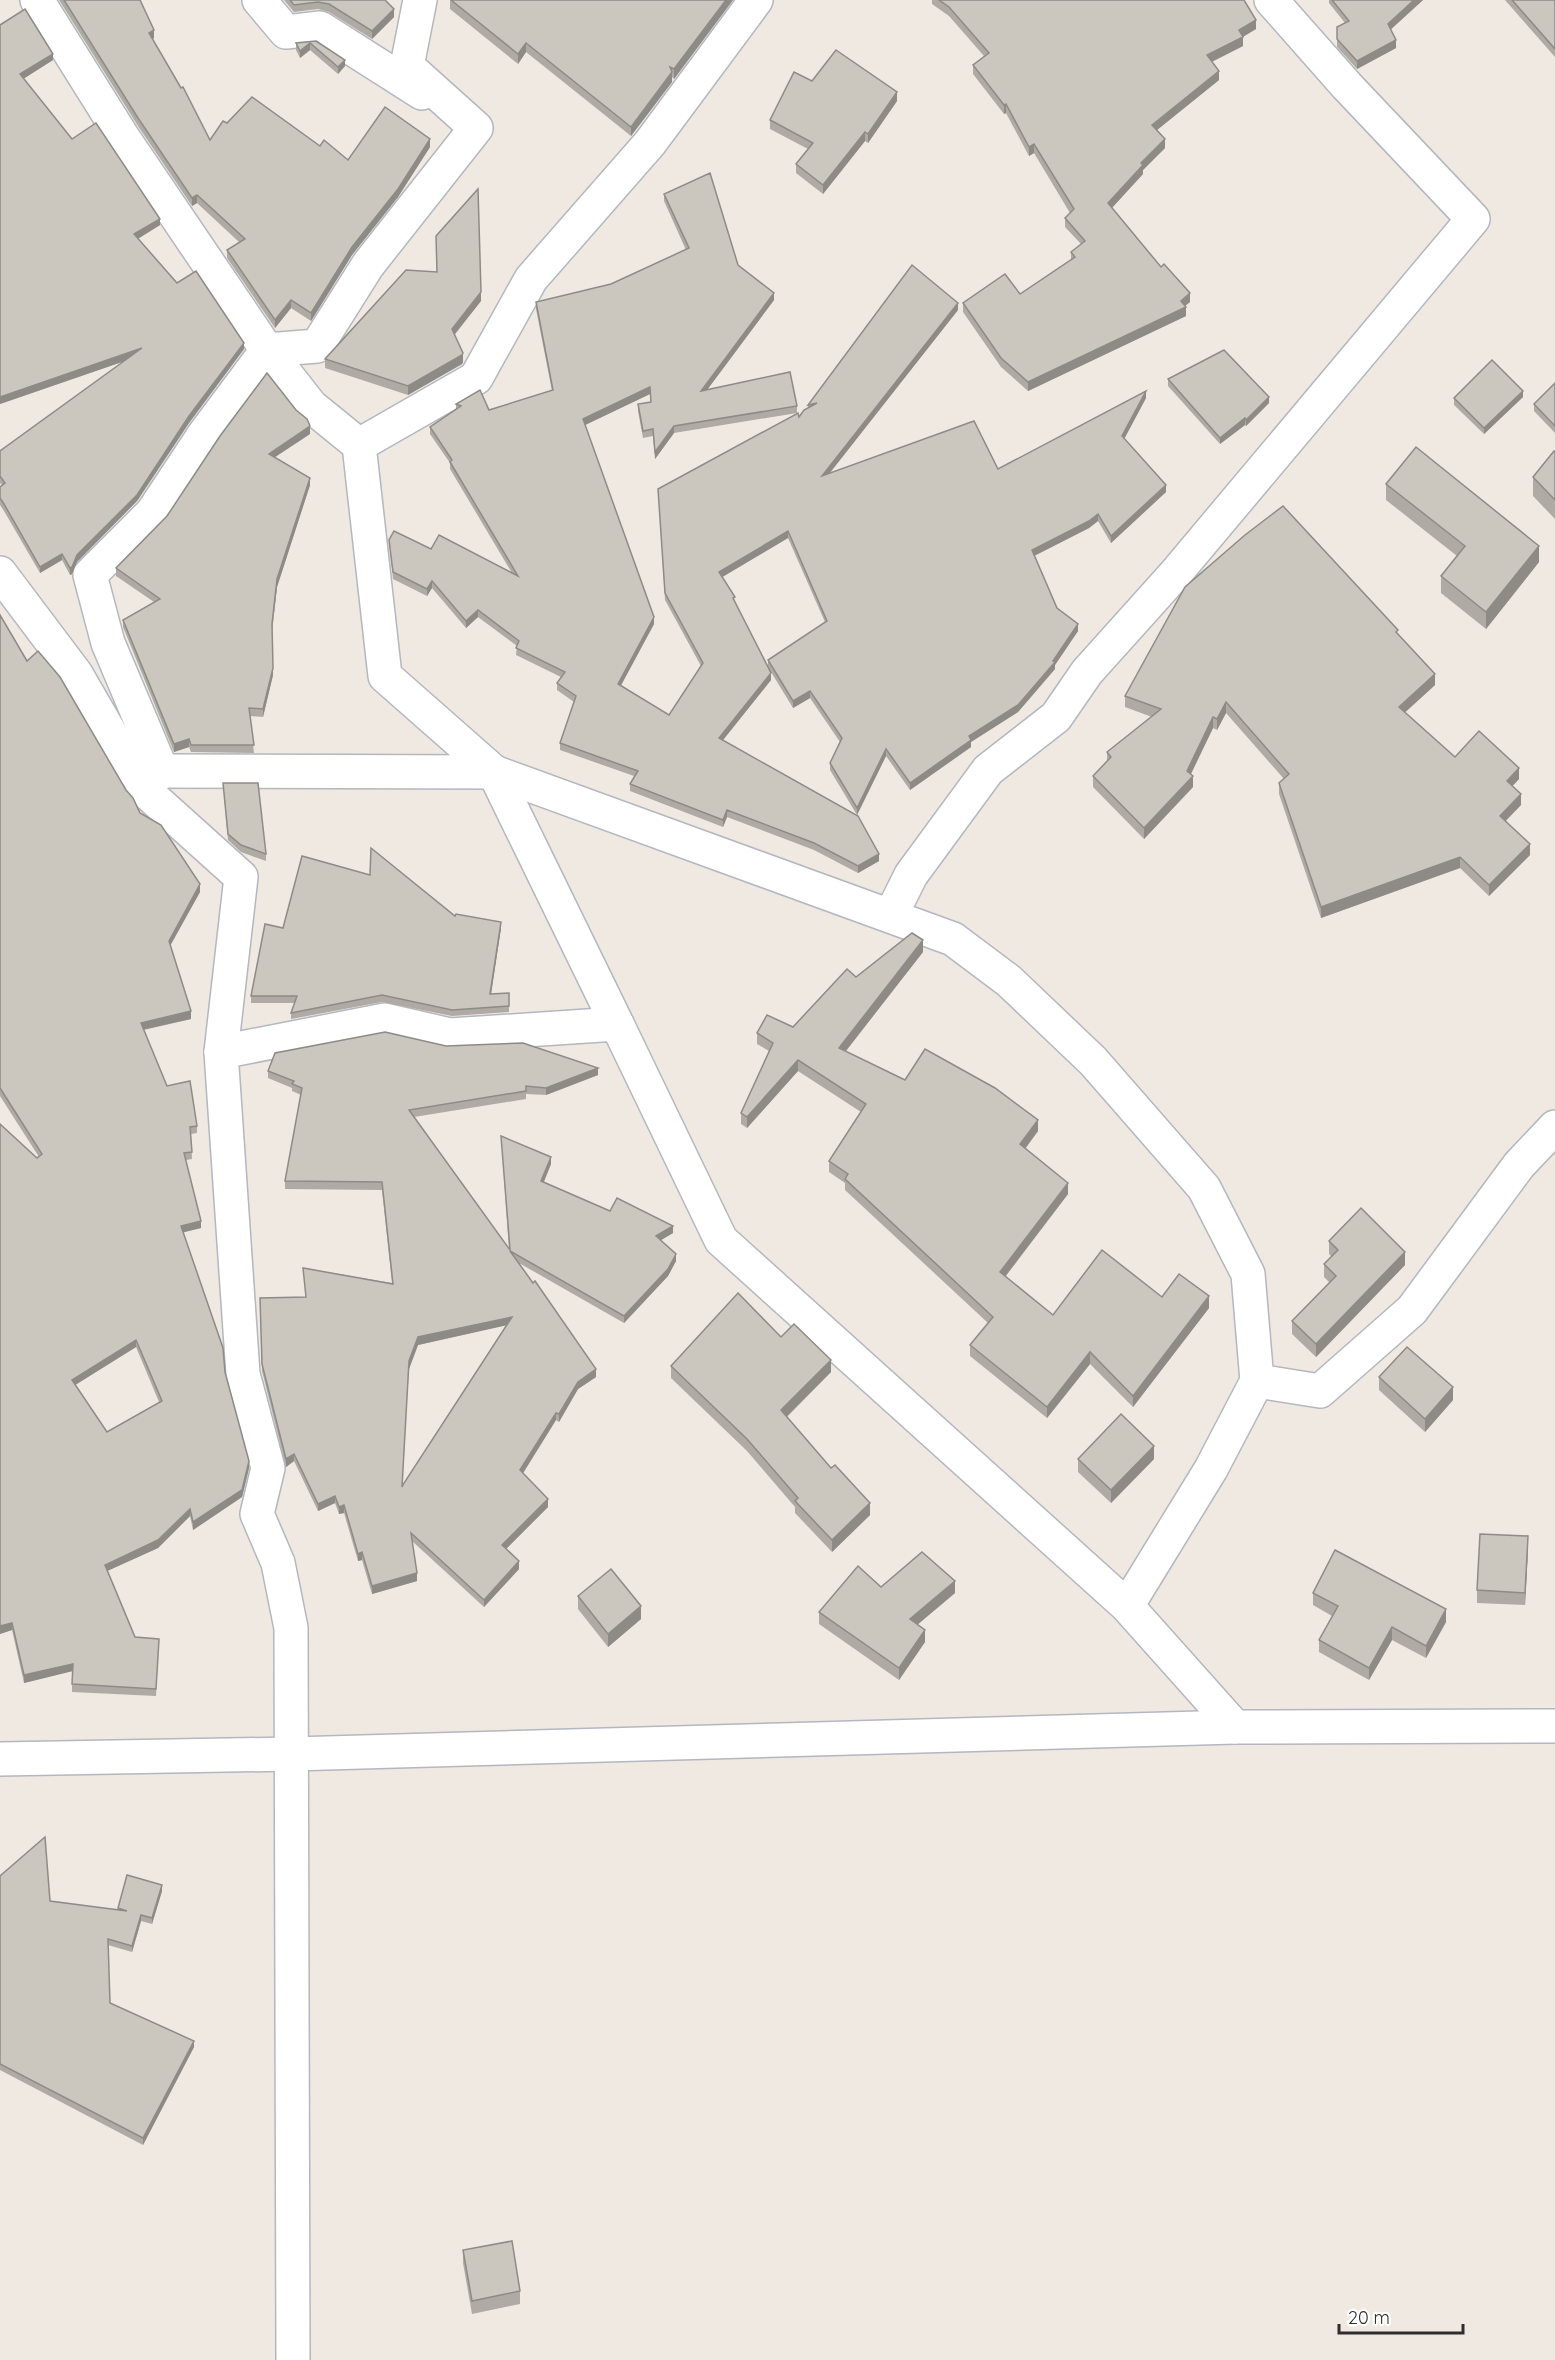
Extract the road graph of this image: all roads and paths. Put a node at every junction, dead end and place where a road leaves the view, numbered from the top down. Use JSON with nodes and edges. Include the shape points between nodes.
{"nodes":[{"id":1,"x":37,"y":0,"type":"edge"},
{"id":2,"x":259,"y":0,"type":"edge"},
{"id":3,"x":420,"y":0,"type":"edge"},
{"id":4,"x":756,"y":0,"type":"edge"},
{"id":5,"x":1271,"y":0,"type":"edge"},
{"id":6,"x":476,"y":128,"type":"junction"},
{"id":7,"x":267,"y":350,"type":"junction"},
{"id":8,"x":359,"y":445,"type":"junction"},
{"id":9,"x":0,"y":573,"type":"edge"},
{"id":10,"x":494,"y":772,"type":"junction"},
{"id":11,"x":152,"y":779,"type":"junction"},
{"id":12,"x":891,"y":915,"type":"junction"},
{"id":13,"x":617,"y":1024,"type":"junction"},
{"id":14,"x":221,"y":1052,"type":"junction"},
{"id":15,"x":1555,"y":1127,"type":"edge"},
{"id":16,"x":1257,"y":1381,"type":"junction"},
{"id":17,"x":1127,"y":1606,"type":"junction"},
{"id":18,"x":1555,"y":1726,"type":"edge"},
{"id":19,"x":1235,"y":1727,"type":"junction"},
{"id":20,"x":292,"y":1754,"type":"junction"},
{"id":21,"x":0,"y":1759,"type":"edge"},
{"id":22,"x":292,"y":2360,"type":"edge"}],
"edges":[{"from":1,"to":7,"type":"street","via":[[122,136]]},
{"from":2,"to":6,"type":"street","via":[[286,32],[320,28]]},
{"from":3,"to":6,"type":"street","via":[[407,66]]},
{"from":4,"to":8,"type":"street","via":[[650,143],[531,279],[476,378]]},
{"from":5,"to":12,"type":"street","via":[[1473,219],[1175,574],[1087,672],[1056,717],[988,770],[911,875]]},
{"from":6,"to":7,"type":"street","via":[[368,265],[316,346]]},
{"from":7,"to":8,"type":"street","via":[[311,406]]},
{"from":7,"to":11,"type":"street","via":[[152,513],[90,575]]},
{"from":8,"to":10,"type":"street","via":[[385,676]]},
{"from":9,"to":11,"type":"street"},
{"from":10,"to":11,"type":"street"},
{"from":10,"to":12,"type":"street"},
{"from":10,"to":13,"type":"street"},
{"from":11,"to":14,"type":"street","via":[[241,877]]},
{"from":12,"to":16,"type":"street","via":[[953,939],[1009,981],[1093,1061],[1204,1188],[1248,1274]]},
{"from":13,"to":14,"type":"street","via":[[450,1035],[385,1020]]},
{"from":13,"to":17,"type":"street","via":[[721,1240]]},
{"from":14,"to":20,"type":"street","via":[[243,1374],[268,1468],[257,1514],[278,1563],[291,1629]]},
{"from":15,"to":16,"type":"street","via":[[1519,1165],[1412,1310],[1320,1391]]},
{"from":16,"to":17,"type":"street","via":[[1211,1469]]},
{"from":17,"to":19,"type":"street"},
{"from":18,"to":19,"type":"street"},
{"from":19,"to":20,"type":"street"},
{"from":20,"to":21,"type":"street"},
{"from":20,"to":22,"type":"street"}]}
